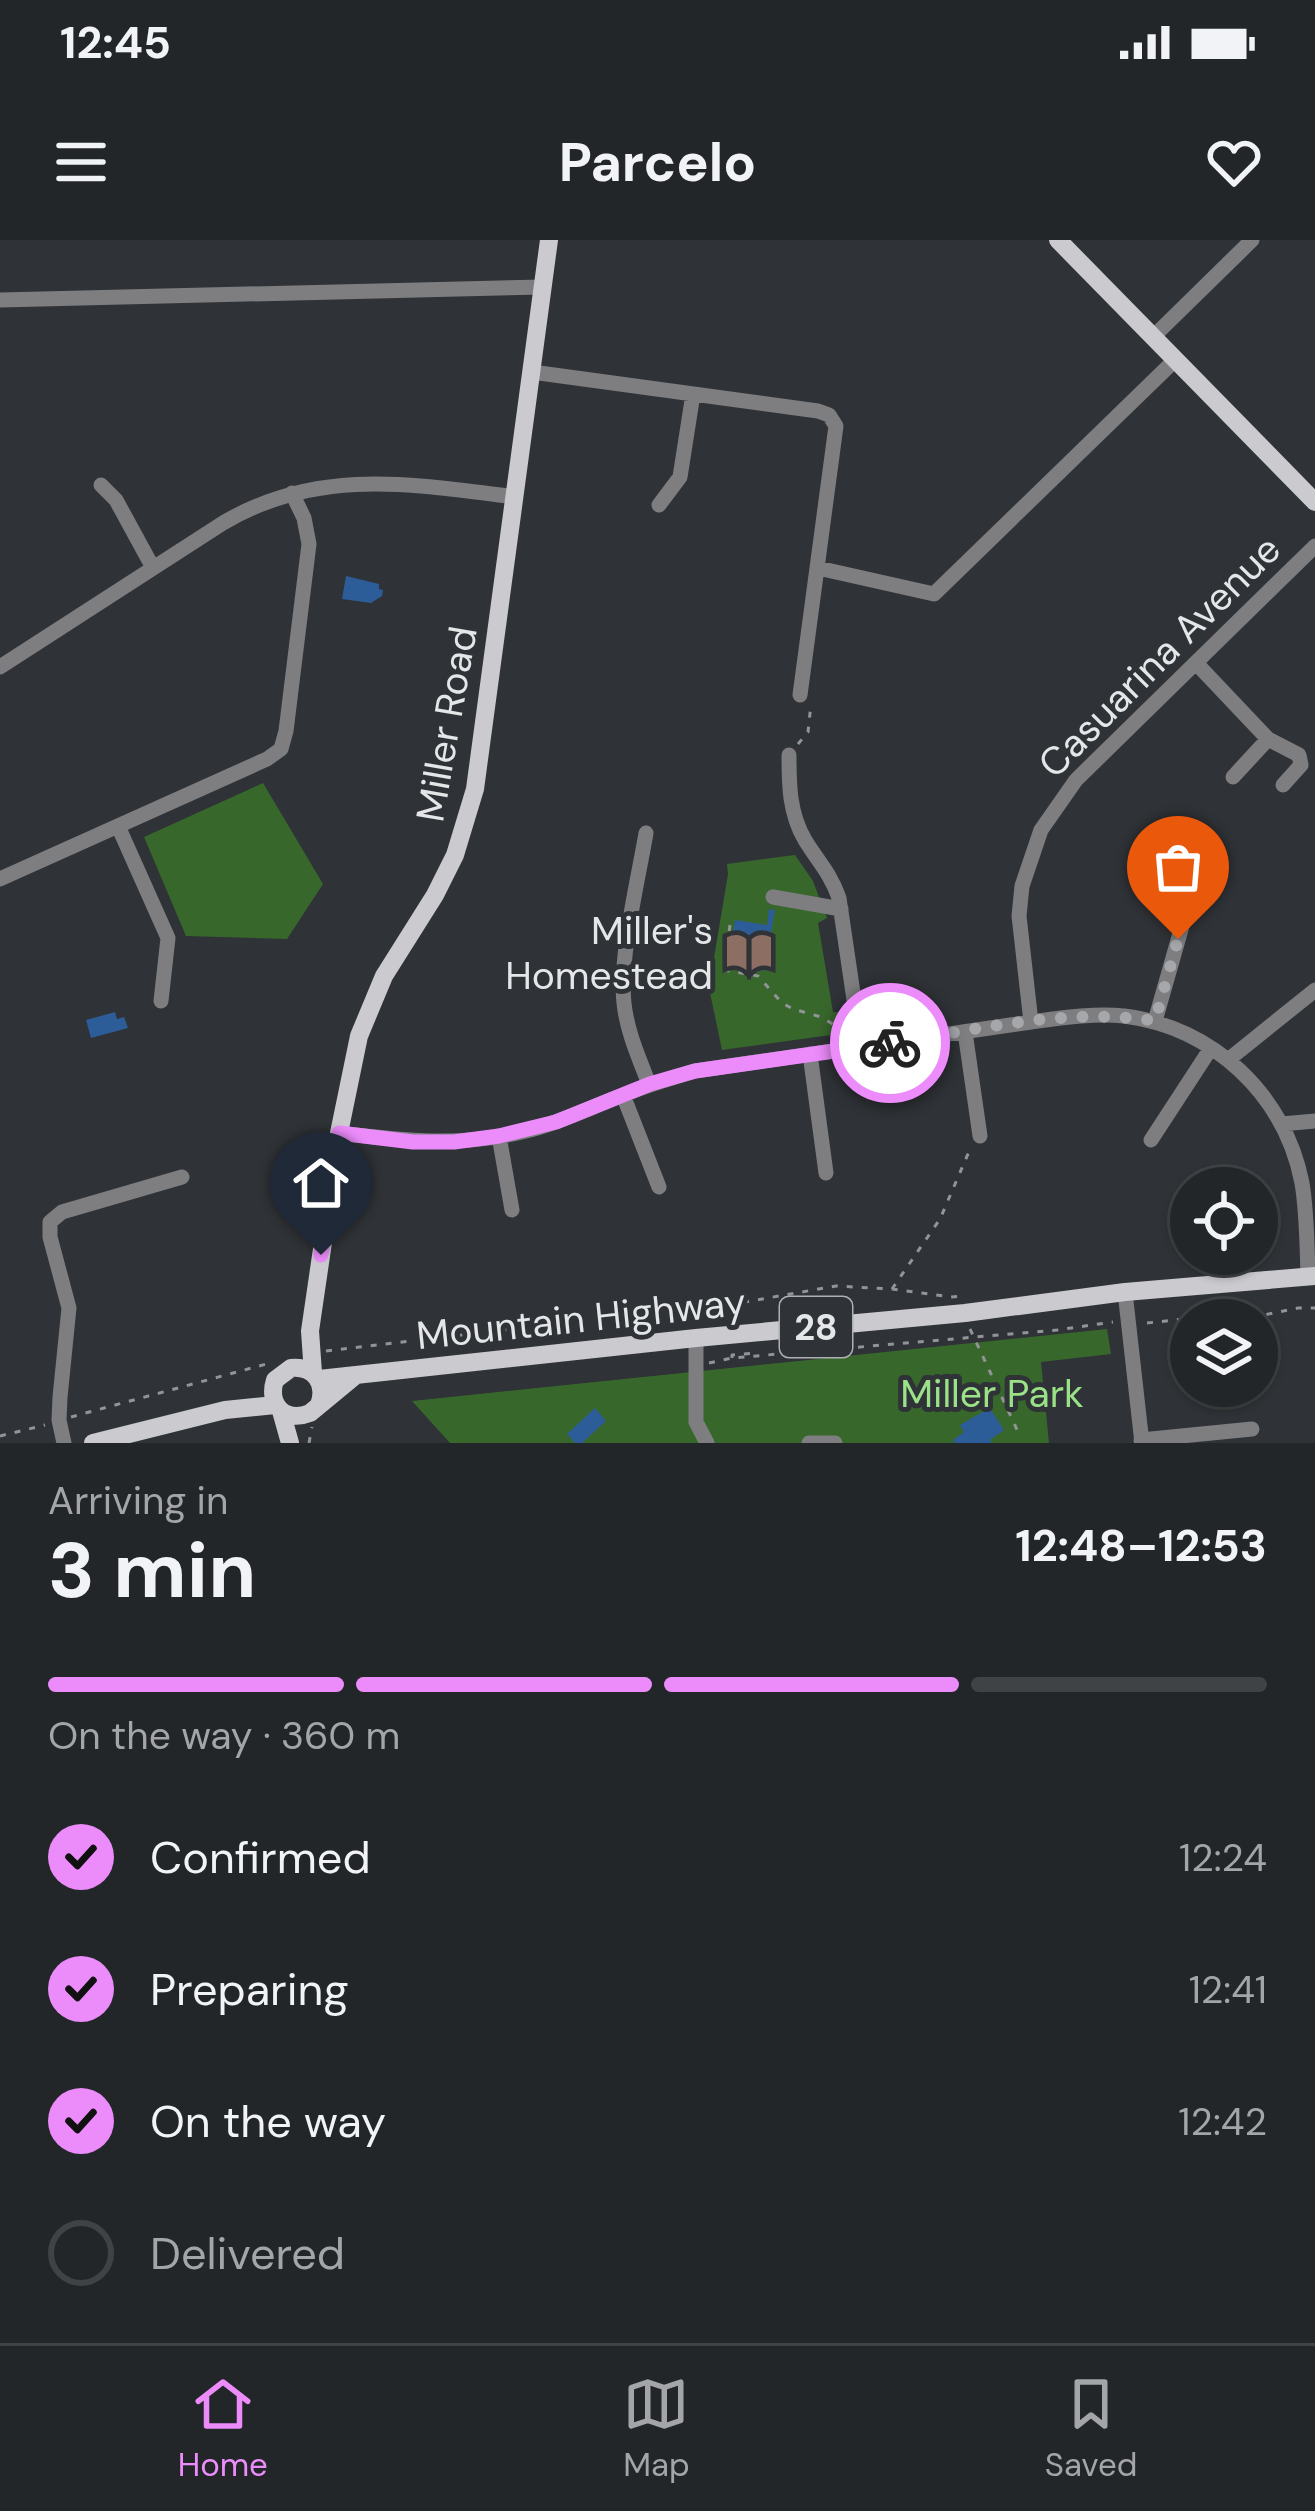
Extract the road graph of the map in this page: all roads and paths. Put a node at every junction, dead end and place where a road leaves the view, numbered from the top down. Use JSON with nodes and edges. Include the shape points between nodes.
{"nodes":[{"id":1,"x":549,"y":240,"type":"edge"},
{"id":2,"x":1058,"y":240,"type":"edge"},
{"id":3,"x":1252,"y":240,"type":"edge"},
{"id":4,"x":543,"y":286,"type":"junction"},
{"id":5,"x":0,"y":300,"type":"edge"},
{"id":6,"x":1153,"y":337,"type":"junction"},
{"id":7,"x":1175,"y":360,"type":"junction"},
{"id":8,"x":532,"y":371,"type":"junction"},
{"id":9,"x":693,"y":394,"type":"junction"},
{"id":10,"x":101,"y":485,"type":"dead end"},
{"id":11,"x":292,"y":493,"type":"junction"},
{"id":12,"x":514,"y":497,"type":"junction"},
{"id":13,"x":1315,"y":502,"type":"edge"},
{"id":14,"x":658,"y":505,"type":"dead end"},
{"id":15,"x":1315,"y":546,"type":"edge"},
{"id":16,"x":152,"y":566,"type":"junction"},
{"id":17,"x":818,"y":568,"type":"junction"},
{"id":18,"x":1196,"y":663,"type":"junction"},
{"id":19,"x":0,"y":667,"type":"edge"},
{"id":20,"x":806,"y":696,"type":"joint"},
{"id":21,"x":1268,"y":739,"type":"junction"},
{"id":22,"x":789,"y":755,"type":"joint"},
{"id":23,"x":1232,"y":777,"type":"dead end"},
{"id":24,"x":1283,"y":785,"type":"dead end"},
{"id":25,"x":118,"y":826,"type":"junction"},
{"id":26,"x":646,"y":833,"type":"dead end"},
{"id":27,"x":0,"y":879,"type":"edge"},
{"id":28,"x":773,"y":897,"type":"dead end"},
{"id":29,"x":1188,"y":904,"type":"dead end"},
{"id":30,"x":841,"y":909,"type":"junction"},
{"id":31,"x":730,"y":925,"type":"dead end"},
{"id":32,"x":1315,"y":990,"type":"edge"},
{"id":33,"x":161,"y":1001,"type":"dead end"},
{"id":34,"x":1155,"y":1021,"type":"junction"},
{"id":35,"x":1031,"y":1022,"type":"junction"},
{"id":36,"x":965,"y":1032,"type":"junction"},
{"id":37,"x":848,"y":1033,"type":"dead end"},
{"id":38,"x":861,"y":1047,"type":"junction"},
{"id":39,"x":1211,"y":1048,"type":"junction"},
{"id":40,"x":810,"y":1054,"type":"junction"},
{"id":41,"x":1228,"y":1060,"type":"junction"},
{"id":42,"x":650,"y":1084,"type":"junction"},
{"id":43,"x":623,"y":1095,"type":"junction"},
{"id":44,"x":1315,"y":1121,"type":"edge"},
{"id":45,"x":1282,"y":1124,"type":"junction"},
{"id":46,"x":339,"y":1133,"type":"junction"},
{"id":47,"x":499,"y":1136,"type":"junction"},
{"id":48,"x":980,"y":1136,"type":"joint"},
{"id":49,"x":1151,"y":1140,"type":"dead end"},
{"id":50,"x":826,"y":1173,"type":"dead end"},
{"id":51,"x":182,"y":1177,"type":"dead end"},
{"id":52,"x":659,"y":1187,"type":"dead end"},
{"id":53,"x":512,"y":1210,"type":"dead end"},
{"id":54,"x":1311,"y":1276,"type":"edge"},
{"id":55,"x":892,"y":1289,"type":"junction"},
{"id":56,"x":1125,"y":1292,"type":"junction"},
{"id":57,"x":965,"y":1296,"type":"dead end"},
{"id":58,"x":1315,"y":1307,"type":"edge"},
{"id":59,"x":1278,"y":1312,"type":"edge"},
{"id":60,"x":1170,"y":1321,"type":"edge"},
{"id":61,"x":1113,"y":1322,"type":"dead end"},
{"id":62,"x":1147,"y":1323,"type":"dead end"},
{"id":63,"x":974,"y":1335,"type":"junction"},
{"id":64,"x":695,"y":1338,"type":"junction"},
{"id":65,"x":316,"y":1344,"type":"junction"},
{"id":66,"x":756,"y":1353,"type":"dead end"},
{"id":67,"x":732,"y":1358,"type":"junction"},
{"id":68,"x":282,"y":1365,"type":"junction"},
{"id":69,"x":695,"y":1366,"type":"junction"},
{"id":70,"x":316,"y":1376,"type":"junction"},
{"id":71,"x":356,"y":1376,"type":"junction"},
{"id":72,"x":276,"y":1401,"type":"junction"},
{"id":73,"x":312,"y":1413,"type":"junction"},
{"id":74,"x":71,"y":1417,"type":"dead end"},
{"id":75,"x":47,"y":1424,"type":"dead end"},
{"id":76,"x":1252,"y":1430,"type":"dead end"},
{"id":77,"x":0,"y":1436,"type":"edge"},
{"id":78,"x":1020,"y":1436,"type":"dead end"},
{"id":79,"x":1142,"y":1442,"type":"edge"},
{"id":80,"x":64,"y":1443,"type":"edge"},
{"id":81,"x":93,"y":1443,"type":"edge"},
{"id":82,"x":290,"y":1443,"type":"edge"},
{"id":83,"x":300,"y":1443,"type":"edge"},
{"id":84,"x":310,"y":1443,"type":"edge"},
{"id":85,"x":707,"y":1443,"type":"edge"},
{"id":86,"x":809,"y":1443,"type":"edge"},
{"id":87,"x":835,"y":1443,"type":"edge"}],
"edges":[{"from":1,"to":4,"type":"main road","name":"Miller Road"},
{"from":2,"to":6,"type":"main road"},
{"from":3,"to":6,"type":"street"},
{"from":4,"to":5,"type":"street"},
{"from":4,"to":8,"type":"main road","name":"Miller Road"},
{"from":6,"to":7,"type":"main road"},
{"from":7,"to":13,"type":"main road"},
{"from":7,"to":17,"type":"street","via":[[934,594]]},
{"from":8,"to":9,"type":"street"},
{"from":8,"to":12,"type":"main road","name":"Miller Road"},
{"from":9,"to":14,"type":"street","via":[[680,477]]},
{"from":9,"to":17,"type":"street","via":[[829,415],[836,426]]},
{"from":10,"to":16,"type":"street"},
{"from":11,"to":12,"type":"street","via":[[395,482]]},
{"from":11,"to":16,"type":"street","via":[[241,512]]},
{"from":11,"to":25,"type":"street","via":[[309,544],[281,749]]},
{"from":12,"to":46,"type":"main road","name":"Miller Road","via":[[475,789],[435,895],[370,1006]]},
{"from":15,"to":18,"type":"street","name":"Casuarina Avenue"},
{"from":16,"to":19,"type":"street"},
{"from":17,"to":20,"type":"street"},
{"from":18,"to":21,"type":"street"},
{"from":18,"to":35,"type":"street","name":"Casuarina Avenue","via":[[1076,780],[1041,830],[1019,916]]},
{"from":20,"to":22,"type":"path","via":[[808,732]]},
{"from":21,"to":23,"type":"street"},
{"from":21,"to":24,"type":"street","via":[[1301,760]]},
{"from":22,"to":30,"type":"street","via":[[796,823],[833,879]]},
{"from":25,"to":27,"type":"street"},
{"from":25,"to":33,"type":"street","via":[[168,938]]},
{"from":26,"to":42,"type":"street","via":[[623,996]]},
{"from":28,"to":30,"type":"street"},
{"from":29,"to":34,"type":"street"},
{"from":30,"to":38,"type":"street"},
{"from":31,"to":37,"type":"path","via":[[724,970],[758,976],[782,1003]]},
{"from":32,"to":41,"type":"street"},
{"from":34,"to":35,"type":"street"},
{"from":34,"to":39,"type":"street"},
{"from":35,"to":36,"type":"street"},
{"from":36,"to":38,"type":"street"},
{"from":36,"to":48,"type":"street"},
{"from":38,"to":40,"type":"street"},
{"from":39,"to":41,"type":"street"},
{"from":39,"to":49,"type":"street"},
{"from":40,"to":42,"type":"street"},
{"from":40,"to":50,"type":"street"},
{"from":41,"to":45,"type":"street"},
{"from":42,"to":43,"type":"street"},
{"from":43,"to":47,"type":"street"},
{"from":43,"to":52,"type":"street"},
{"from":44,"to":45,"type":"street"},
{"from":45,"to":54,"type":"street","via":[[1302,1186]]},
{"from":46,"to":47,"type":"street","via":[[413,1142]]},
{"from":46,"to":65,"type":"main road","name":"Miller Road"},
{"from":47,"to":53,"type":"street"},
{"from":48,"to":55,"type":"path","via":[[940,1219]]},
{"from":51,"to":80,"type":"street","via":[[50,1222],[69,1308]]},
{"from":54,"to":56,"type":"main road","name":"Mountain Highway","number":"28"},
{"from":55,"to":57,"type":"path"},
{"from":55,"to":65,"type":"path","via":[[836,1286]]},
{"from":56,"to":64,"type":"main road","name":"Mountain Highway","number":"28"},
{"from":56,"to":79,"type":"street"},
{"from":58,"to":59,"type":"path"},
{"from":60,"to":62,"type":"path"},
{"from":61,"to":63,"type":"path"},
{"from":63,"to":67,"type":"path"},
{"from":63,"to":78,"type":"path"},
{"from":64,"to":69,"type":"street"},
{"from":64,"to":71,"type":"main road","name":"Mountain Highway","number":"28"},
{"from":65,"to":68,"type":"main road","name":"Miller Road"},
{"from":65,"to":70,"type":"main road","name":"Miller Road"},
{"from":66,"to":67,"type":"path"},
{"from":67,"to":69,"type":"path"},
{"from":68,"to":70,"type":"main road","number":"28"},
{"from":68,"to":72,"type":"main road"},
{"from":68,"to":74,"type":"path"},
{"from":69,"to":85,"type":"street","via":[[696,1422]]},
{"from":70,"to":71,"type":"main road","name":"Mountain Highway","number":"28"},
{"from":70,"to":73,"type":"main road","via":[[322,1388]]},
{"from":71,"to":73,"type":"main road"},
{"from":72,"to":73,"type":"main road","via":[[290,1417]]},
{"from":72,"to":81,"type":"main road"},
{"from":72,"to":82,"type":"main road"},
{"from":73,"to":83,"type":"main road"},
{"from":73,"to":84,"type":"path"},
{"from":75,"to":77,"type":"path"},
{"from":76,"to":79,"type":"street"},
{"from":86,"to":87,"type":"street"}]}
